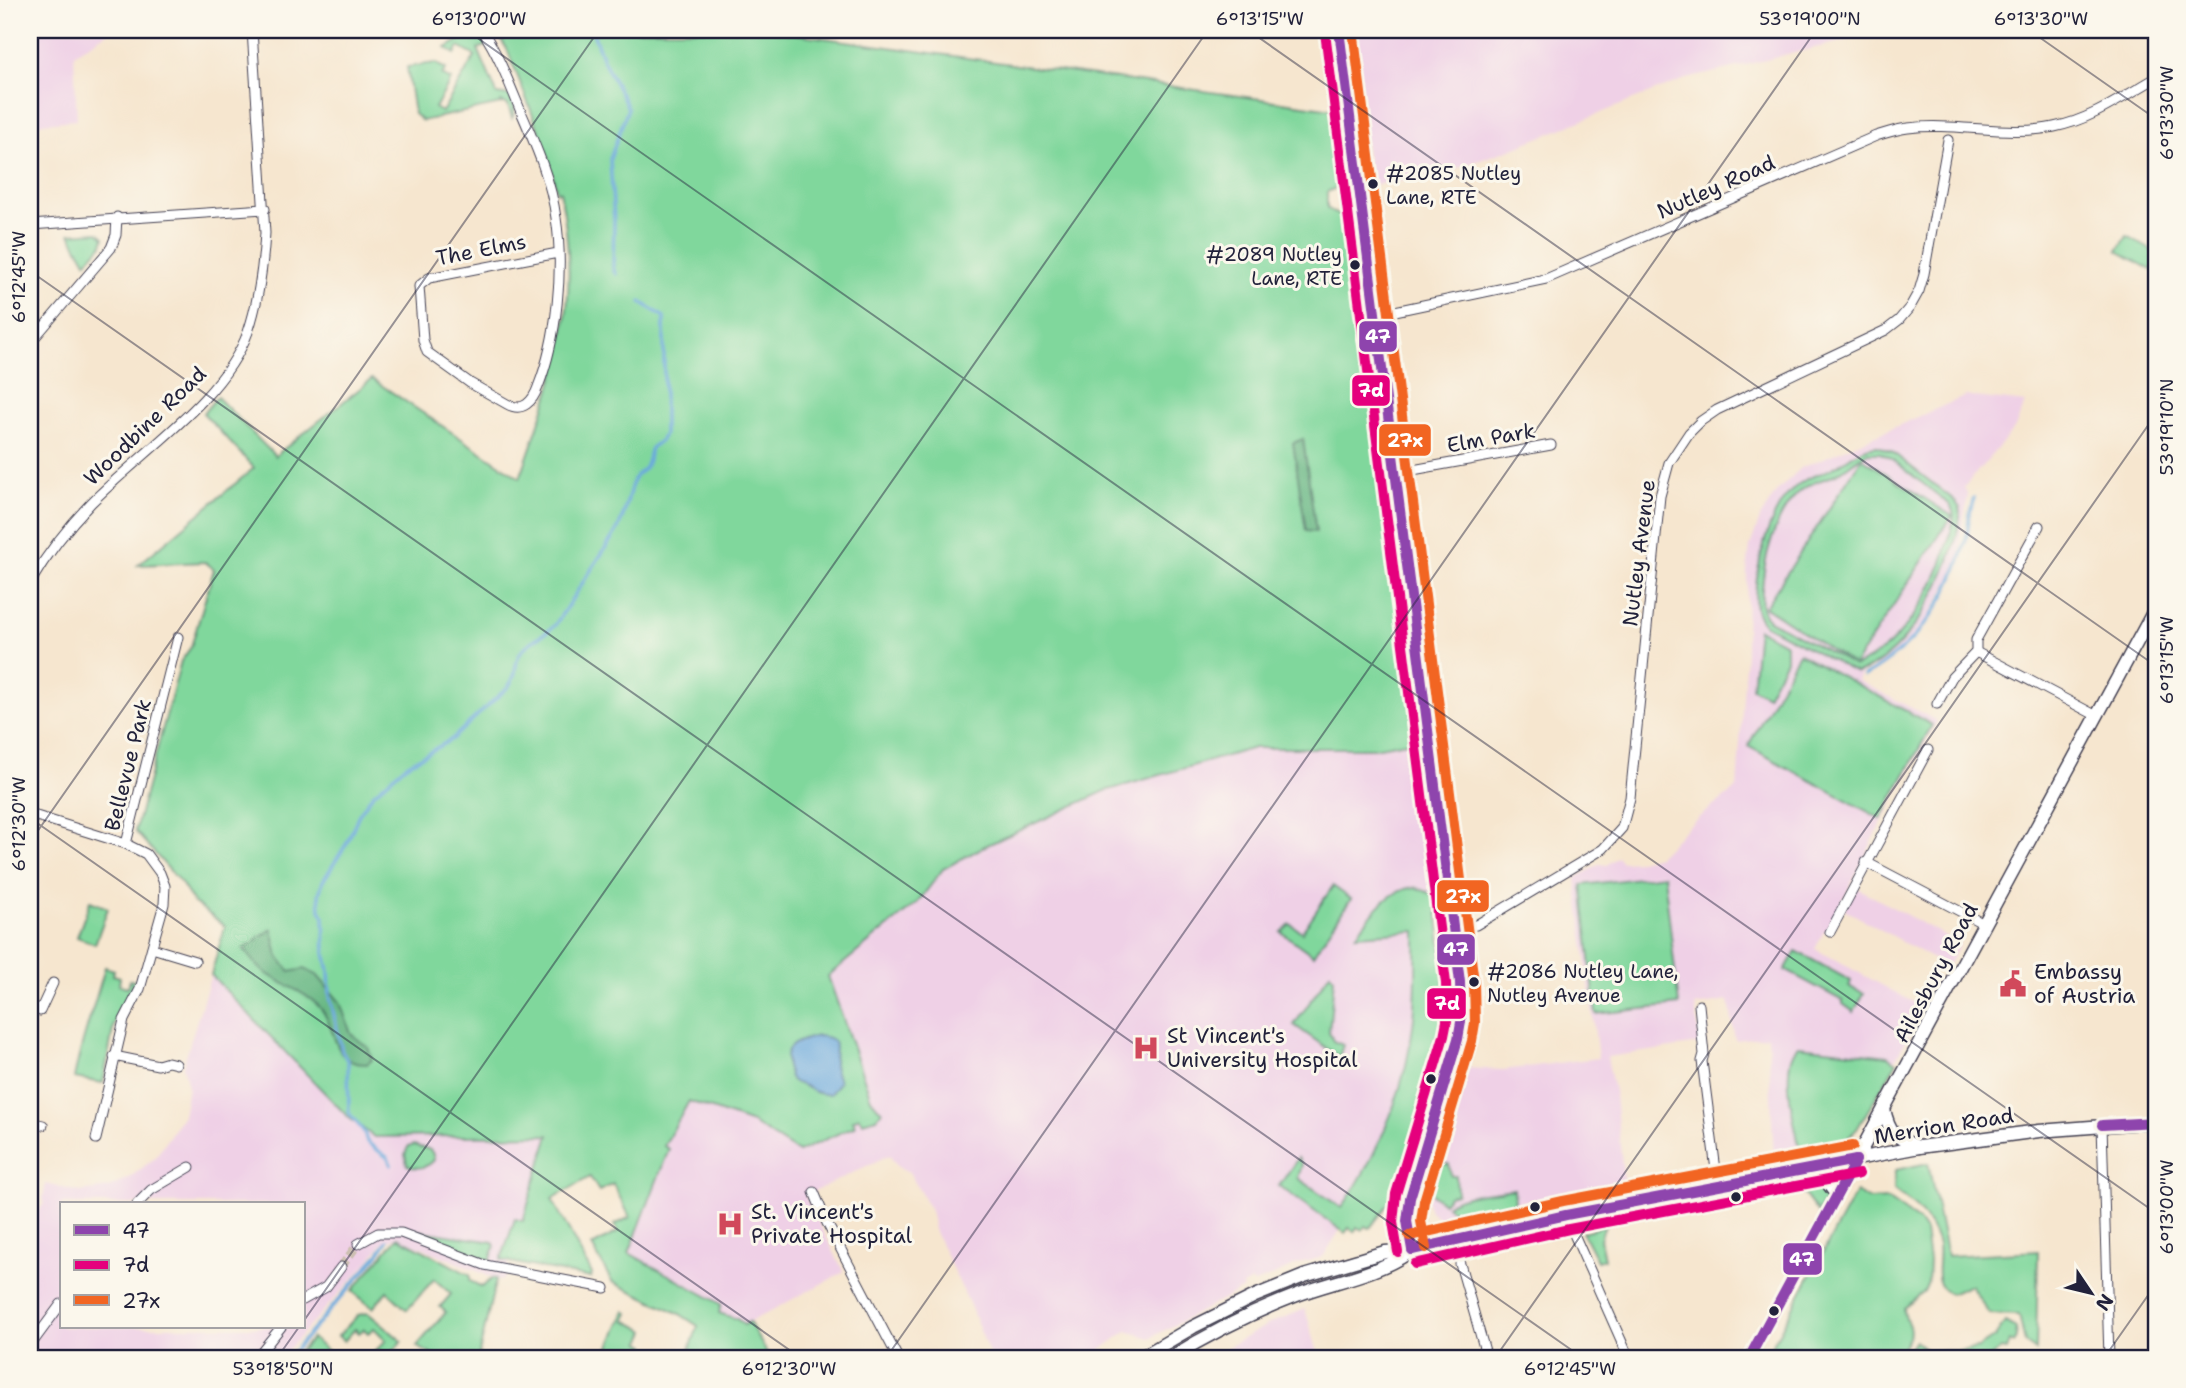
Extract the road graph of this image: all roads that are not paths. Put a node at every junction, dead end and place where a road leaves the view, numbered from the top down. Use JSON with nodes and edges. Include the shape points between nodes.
{"nodes":[{"id":1,"x":252,"y":30,"type":"edge"},
{"id":2,"x":482,"y":30,"type":"edge"},
{"id":3,"x":1339,"y":30,"type":"edge"},
{"id":4,"x":2156,"y":78,"type":"edge"},
{"id":5,"x":1948,"y":140,"type":"dead end"},
{"id":6,"x":265,"y":209,"type":"junction"},
{"id":7,"x":117,"y":217,"type":"junction"},
{"id":8,"x":30,"y":225,"type":"edge"},
{"id":9,"x":558,"y":253,"type":"junction"},
{"id":10,"x":1376,"y":315,"type":"junction"},
{"id":11,"x":30,"y":343,"type":"edge"},
{"id":12,"x":1551,"y":445,"type":"dead end"},
{"id":13,"x":1396,"y":473,"type":"junction"},
{"id":14,"x":2039,"y":526,"type":"dead end"},
{"id":15,"x":30,"y":583,"type":"edge"},
{"id":16,"x":2156,"y":607,"type":"edge"},
{"id":17,"x":178,"y":637,"type":"dead end"},
{"id":18,"x":1976,"y":652,"type":"junction"},
{"id":19,"x":1937,"y":704,"type":"dead end"},
{"id":20,"x":2097,"y":716,"type":"junction"},
{"id":21,"x":1928,"y":750,"type":"dead end"},
{"id":22,"x":30,"y":814,"type":"edge"},
{"id":23,"x":126,"y":844,"type":"junction"},
{"id":24,"x":1866,"y":862,"type":"junction"},
{"id":25,"x":1984,"y":924,"type":"junction"},
{"id":26,"x":1453,"y":928,"type":"junction"},
{"id":27,"x":1830,"y":932,"type":"dead end"},
{"id":28,"x":152,"y":948,"type":"junction"},
{"id":29,"x":195,"y":961,"type":"dead end"},
{"id":30,"x":53,"y":983,"type":"dead end"},
{"id":31,"x":30,"y":1004,"type":"edge"},
{"id":32,"x":1699,"y":1006,"type":"dead end"},
{"id":33,"x":114,"y":1056,"type":"junction"},
{"id":34,"x":177,"y":1064,"type":"dead end"},
{"id":35,"x":1884,"y":1109,"type":"junction"},
{"id":36,"x":30,"y":1122,"type":"edge"},
{"id":37,"x":2156,"y":1122,"type":"edge"},
{"id":38,"x":43,"y":1125,"type":"dead end"},
{"id":39,"x":2102,"y":1125,"type":"junction"},
{"id":40,"x":96,"y":1139,"type":"dead end"},
{"id":41,"x":1919,"y":1147,"type":"junction"},
{"id":42,"x":1856,"y":1160,"type":"junction"},
{"id":43,"x":190,"y":1167,"type":"dead end"},
{"id":44,"x":1812,"y":1169,"type":"junction"},
{"id":45,"x":1718,"y":1186,"type":"junction"},
{"id":46,"x":814,"y":1192,"type":"dead end"},
{"id":47,"x":1837,"y":1195,"type":"junction"},
{"id":48,"x":139,"y":1202,"type":"edge"},
{"id":49,"x":1573,"y":1232,"type":"dead end"},
{"id":50,"x":358,"y":1244,"type":"tunnel mouth"},
{"id":51,"x":1412,"y":1251,"type":"junction"},
{"id":52,"x":1460,"y":1264,"type":"dead end"},
{"id":53,"x":341,"y":1267,"type":"tunnel mouth"},
{"id":54,"x":1304,"y":1276,"type":"junction"},
{"id":55,"x":605,"y":1288,"type":"dead end"},
{"id":56,"x":1308,"y":1292,"type":"junction"},
{"id":57,"x":304,"y":1299,"type":"edge"},
{"id":58,"x":60,"y":1305,"type":"edge"},
{"id":59,"x":280,"y":1328,"type":"edge"},
{"id":60,"x":30,"y":1346,"type":"edge"},
{"id":61,"x":256,"y":1358,"type":"edge"},
{"id":62,"x":898,"y":1358,"type":"edge"},
{"id":63,"x":1140,"y":1358,"type":"edge"},
{"id":64,"x":1170,"y":1358,"type":"edge"},
{"id":65,"x":1487,"y":1358,"type":"edge"},
{"id":66,"x":1629,"y":1358,"type":"edge"},
{"id":67,"x":1749,"y":1358,"type":"edge"},
{"id":68,"x":2109,"y":1358,"type":"edge"}],
"edges":[{"from":1,"to":6,"type":"street","name":"Woodbine Road"},
{"from":2,"to":9,"type":"street","name":"The Elms","via":[[537,149],[550,188]]},
{"from":3,"to":10,"type":"street"},
{"from":4,"to":10,"type":"street","name":"Nutley Road","via":[[2073,122],[2052,127],[1903,128],[1542,280]]},
{"from":5,"to":26,"type":"street","name":"Nutley Avenue","via":[[1924,274],[1919,291],[1899,320],[1868,340],[1717,410],[1689,433],[1669,463],[1660,496],[1630,798],[1618,834],[1591,856],[1476,925]]},
{"from":6,"to":7,"type":"street"},
{"from":6,"to":15,"type":"street","name":"Woodbine Road","via":[[261,278],[248,333],[234,360],[173,429],[92,502],[53,546]]},
{"from":7,"to":8,"type":"street"},
{"from":7,"to":11,"type":"street","via":[[111,248]]},
{"from":9,"to":9,"type":"street","name":"The Elms","via":[[429,278],[419,286],[427,352],[513,408],[530,403],[550,349],[558,302]]},
{"from":10,"to":13,"type":"street"},
{"from":12,"to":13,"type":"street","name":"Elm Park"},
{"from":13,"to":26,"type":"street"},
{"from":14,"to":18,"type":"street","via":[[1976,640]]},
{"from":16,"to":20,"type":"main road","name":"Ailesbury Road"},
{"from":17,"to":23,"type":"street","name":"Bellevue Park"},
{"from":18,"to":19,"type":"street","via":[[1952,677]]},
{"from":18,"to":20,"type":"street"},
{"from":20,"to":25,"type":"main road","name":"Ailesbury Road"},
{"from":21,"to":24,"type":"street"},
{"from":22,"to":23,"type":"street","name":"Bellevue Park"},
{"from":23,"to":28,"type":"street","via":[[146,854],[165,886]]},
{"from":24,"to":25,"type":"street"},
{"from":24,"to":27,"type":"street"},
{"from":25,"to":35,"type":"main road","name":"Ailesbury Road"},
{"from":26,"to":51,"type":"street","via":[[1461,1022],[1410,1198],[1407,1221]]},
{"from":28,"to":29,"type":"street"},
{"from":28,"to":33,"type":"street"},
{"from":30,"to":31,"type":"street","via":[[40,1011]]},
{"from":32,"to":45,"type":"street"},
{"from":33,"to":34,"type":"street"},
{"from":33,"to":40,"type":"street","via":[[104,1126]]},
{"from":35,"to":41,"type":"main road","via":[[1894,1133]]},
{"from":35,"to":42,"type":"main road","name":"Ailesbury Road"},
{"from":36,"to":38,"type":"street"},
{"from":37,"to":39,"type":"main road","name":"Merrion Road"},
{"from":39,"to":41,"type":"main road","name":"Merrion Road"},
{"from":39,"to":68,"type":"street"},
{"from":41,"to":42,"type":"main road","name":"Merrion Road"},
{"from":42,"to":44,"type":"main road","name":"Merrion Road"},
{"from":42,"to":47,"type":"street","name":"Ailesbury Road"},
{"from":43,"to":48,"type":"street"},
{"from":44,"to":45,"type":"main road","name":"Merrion Road"},
{"from":44,"to":47,"type":"main road"},
{"from":45,"to":51,"type":"main road","name":"Merrion Road"},
{"from":46,"to":62,"type":"street"},
{"from":47,"to":67,"type":"street","name":"Ailesbury Road"},
{"from":49,"to":66,"type":"street"},
{"from":50,"to":55,"type":"street","via":[[379,1233],[401,1233],[485,1265]]},
{"from":51,"to":54,"type":"main road","name":"Merrion Road","via":[[1380,1254]]},
{"from":51,"to":56,"type":"main road","name":"Merrion Road","via":[[1387,1266]]},
{"from":52,"to":65,"type":"street"},
{"from":53,"to":57,"type":"street","via":[[326,1287]]},
{"from":54,"to":56,"type":"main road"},
{"from":54,"to":63,"type":"main road","name":"Merrion Road","via":[[1213,1317]]},
{"from":56,"to":64,"type":"main road","name":"Merrion Road","via":[[1215,1332]]},
{"from":58,"to":60,"type":"street"},
{"from":59,"to":61,"type":"street"}]}
